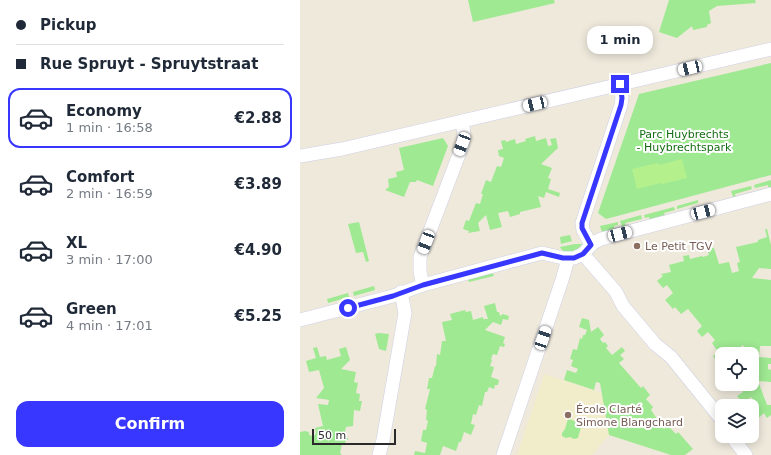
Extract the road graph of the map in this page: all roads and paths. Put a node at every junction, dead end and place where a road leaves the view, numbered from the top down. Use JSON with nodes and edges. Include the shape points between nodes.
{"nodes":[{"id":1,"x":771,"y":49,"type":"edge"},
{"id":2,"x":620,"y":84,"type":"junction"},
{"id":3,"x":462,"y":121,"type":"junction"},
{"id":4,"x":300,"y":156,"type":"edge"},
{"id":5,"x":771,"y":194,"type":"edge"},
{"id":6,"x":587,"y":249,"type":"junction"},
{"id":7,"x":568,"y":259,"type":"junction"},
{"id":8,"x":423,"y":285,"type":"junction"},
{"id":9,"x":401,"y":292,"type":"junction"},
{"id":10,"x":300,"y":320,"type":"edge"},
{"id":11,"x":715,"y":411,"type":"edge"},
{"id":12,"x":737,"y":443,"type":"edge"},
{"id":13,"x":379,"y":455,"type":"edge"},
{"id":14,"x":503,"y":455,"type":"edge"},
{"id":15,"x":746,"y":455,"type":"edge"}],
"edges":[{"from":1,"to":2,"type":"street"},
{"from":2,"to":3,"type":"street"},
{"from":2,"to":6,"type":"street","via":[[621,105],[582,223]]},
{"from":3,"to":4,"type":"street","via":[[342,149]]},
{"from":3,"to":8,"type":"street","via":[[462,144],[420,257]]},
{"from":5,"to":6,"type":"street","via":[[601,240]]},
{"from":6,"to":7,"type":"street"},
{"from":6,"to":11,"type":"street","via":[[623,306],[655,344],[671,357]]},
{"from":7,"to":8,"type":"street","via":[[542,253]]},
{"from":7,"to":14,"type":"street"},
{"from":8,"to":9,"type":"street"},
{"from":9,"to":10,"type":"street"},
{"from":9,"to":13,"type":"street","via":[[405,312]]},
{"from":12,"to":15,"type":"street"}]}
